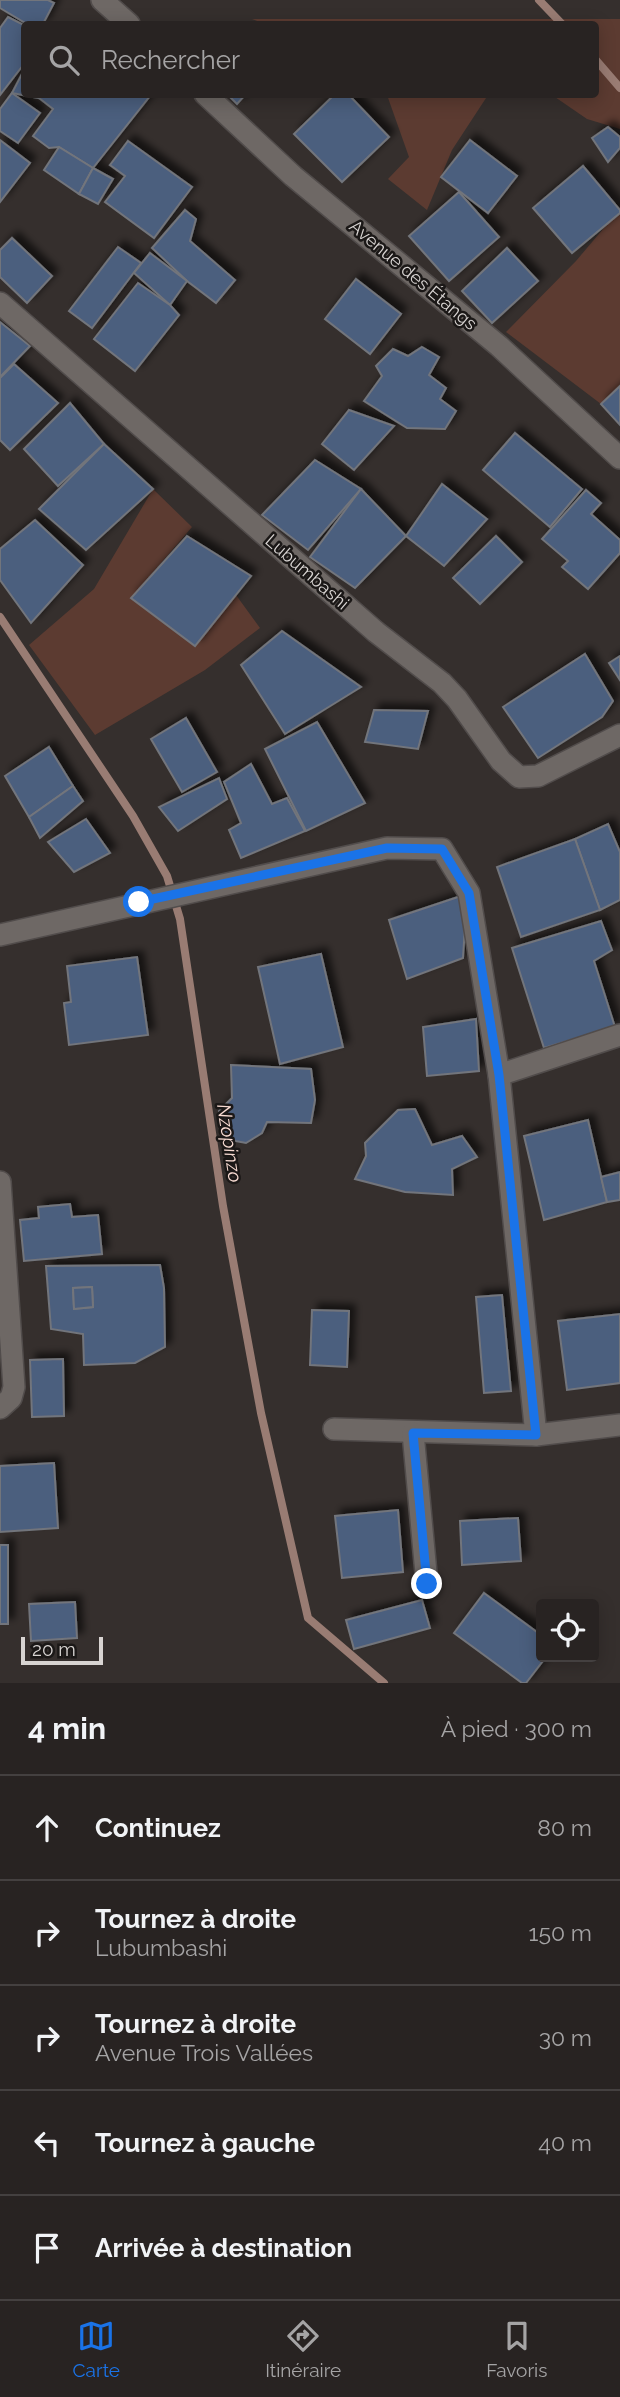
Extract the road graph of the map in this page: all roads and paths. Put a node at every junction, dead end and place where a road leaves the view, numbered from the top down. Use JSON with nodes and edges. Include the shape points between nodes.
{"nodes":[{"id":1,"x":103,"y":0,"type":"edge"},
{"id":2,"x":126,"y":21,"type":"edge"},
{"id":3,"x":209,"y":98,"type":"edge"},
{"id":4,"x":0,"y":303,"type":"edge"},
{"id":5,"x":620,"y":458,"type":"edge"},
{"id":6,"x":620,"y":735,"type":"edge"},
{"id":7,"x":0,"y":934,"type":"edge"},
{"id":8,"x":620,"y":1035,"type":"edge"},
{"id":9,"x":499,"y":1075,"type":"junction"},
{"id":10,"x":0,"y":1182,"type":"edge"},
{"id":11,"x":0,"y":1408,"type":"edge"},
{"id":12,"x":620,"y":1425,"type":"edge"},
{"id":13,"x":334,"y":1429,"type":"dead end"},
{"id":14,"x":413,"y":1433,"type":"junction"},
{"id":15,"x":536,"y":1435,"type":"junction"},
{"id":16,"x":427,"y":1584,"type":"dead end"}],
"edges":[{"from":1,"to":2,"type":"street"},
{"from":3,"to":5,"type":"street","name":"Avenue des Étangs","via":[[293,176],[499,346]]},
{"from":4,"to":6,"type":"street","name":"Lubumbashi","via":[[376,632],[443,683],[519,778],[538,776]]},
{"from":7,"to":9,"type":"street","via":[[387,848],[442,849],[469,893]]},
{"from":8,"to":9,"type":"street"},
{"from":9,"to":15,"type":"street"},
{"from":10,"to":11,"type":"street","via":[[14,1387],[11,1398]]},
{"from":12,"to":15,"type":"street"},
{"from":13,"to":14,"type":"street"},
{"from":14,"to":15,"type":"street"},
{"from":14,"to":16,"type":"street"}]}
